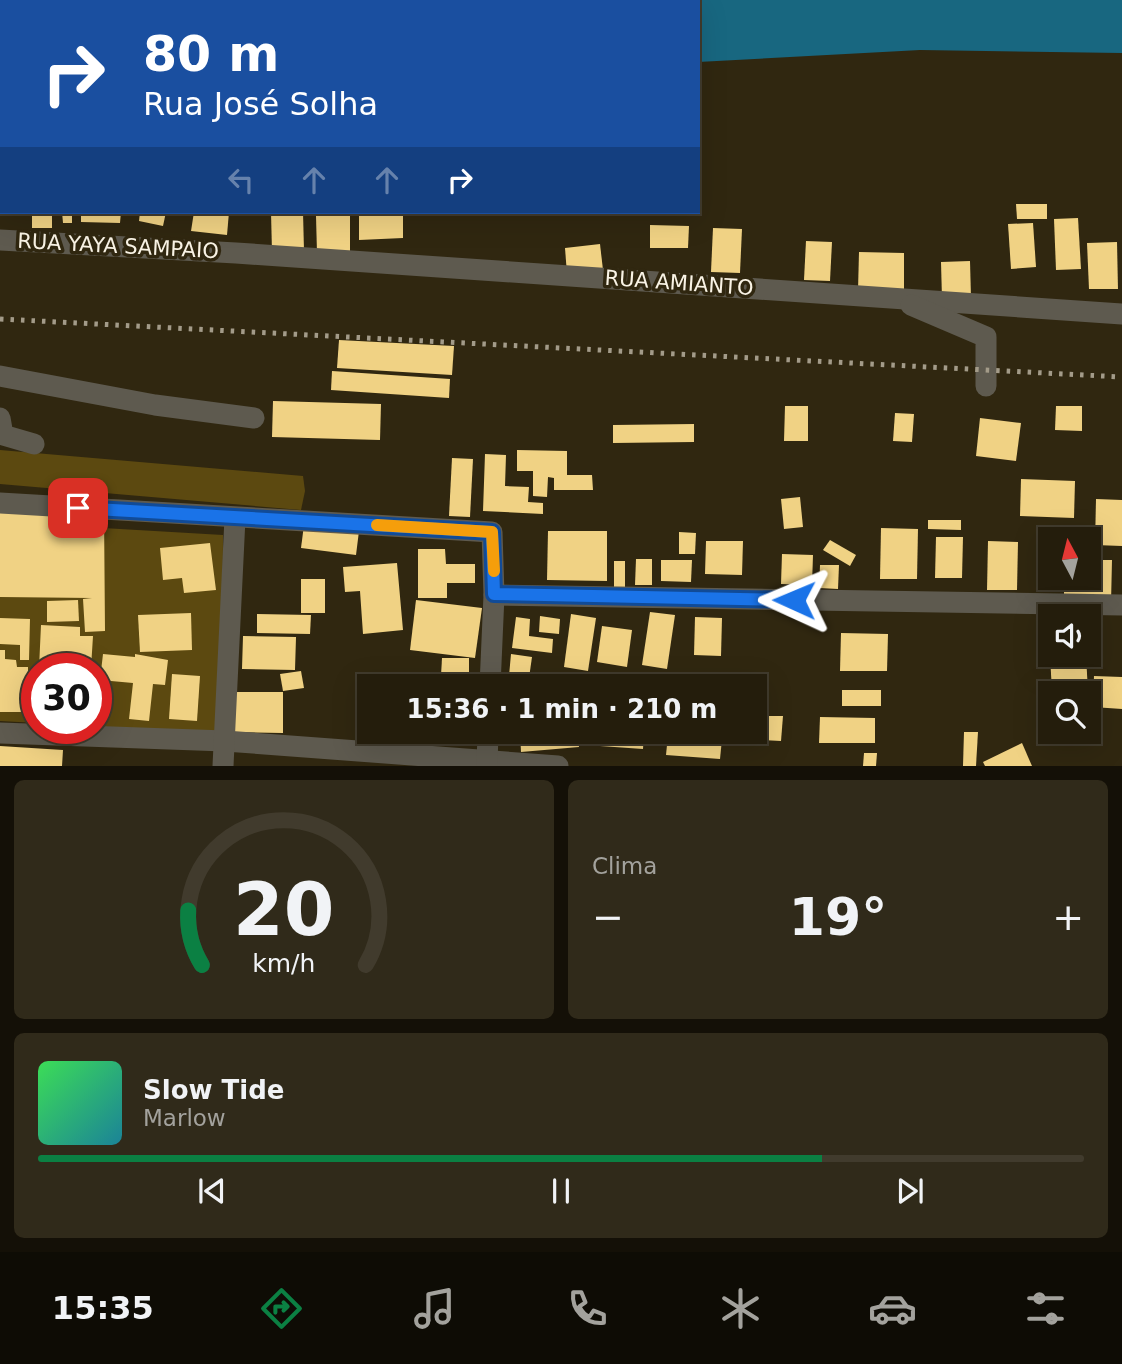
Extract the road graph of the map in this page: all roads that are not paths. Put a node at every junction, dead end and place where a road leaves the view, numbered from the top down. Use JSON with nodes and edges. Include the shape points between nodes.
{"nodes":[{"id":1,"x":0,"y":240,"type":"edge"},
{"id":2,"x":236,"y":253,"type":"joint"},
{"id":3,"x":896,"y":298,"type":"junction"},
{"id":4,"x":1122,"y":314,"type":"edge"},
{"id":5,"x":0,"y":376,"type":"edge"},
{"id":6,"x":986,"y":386,"type":"dead end"},
{"id":7,"x":0,"y":418,"type":"edge"},
{"id":8,"x":254,"y":418,"type":"dead end"},
{"id":9,"x":34,"y":444,"type":"dead end"},
{"id":10,"x":0,"y":503,"type":"edge"},
{"id":11,"x":235,"y":517,"type":"junction"},
{"id":12,"x":494,"y":594,"type":"junction"},
{"id":13,"x":1122,"y":605,"type":"edge"},
{"id":14,"x":491,"y":674,"type":"edge"},
{"id":15,"x":0,"y":733,"type":"edge"},
{"id":16,"x":225,"y":741,"type":"junction"},
{"id":17,"x":488,"y":744,"type":"edge"},
{"id":18,"x":487,"y":763,"type":"edge"},
{"id":19,"x":223,"y":765,"type":"edge"},
{"id":20,"x":558,"y":765,"type":"edge"}],
"edges":[{"from":1,"to":2,"type":"street","name":"RUA YAYA SAMPAIO"},
{"from":2,"to":3,"type":"street","name":"RUA AMIANTO"},
{"from":3,"to":4,"type":"street","name":"RUA AMIANTO"},
{"from":3,"to":6,"type":"street","via":[[986,337]]},
{"from":5,"to":8,"type":"street"},
{"from":7,"to":9,"type":"street","via":[[3,435]]},
{"from":10,"to":11,"type":"street"},
{"from":11,"to":12,"type":"street","via":[[492,532]]},
{"from":11,"to":16,"type":"street"},
{"from":12,"to":13,"type":"street"},
{"from":12,"to":14,"type":"street"},
{"from":15,"to":16,"type":"street"},
{"from":16,"to":18,"type":"street"},
{"from":16,"to":19,"type":"street"},
{"from":17,"to":18,"type":"street"},
{"from":18,"to":20,"type":"street"}]}
